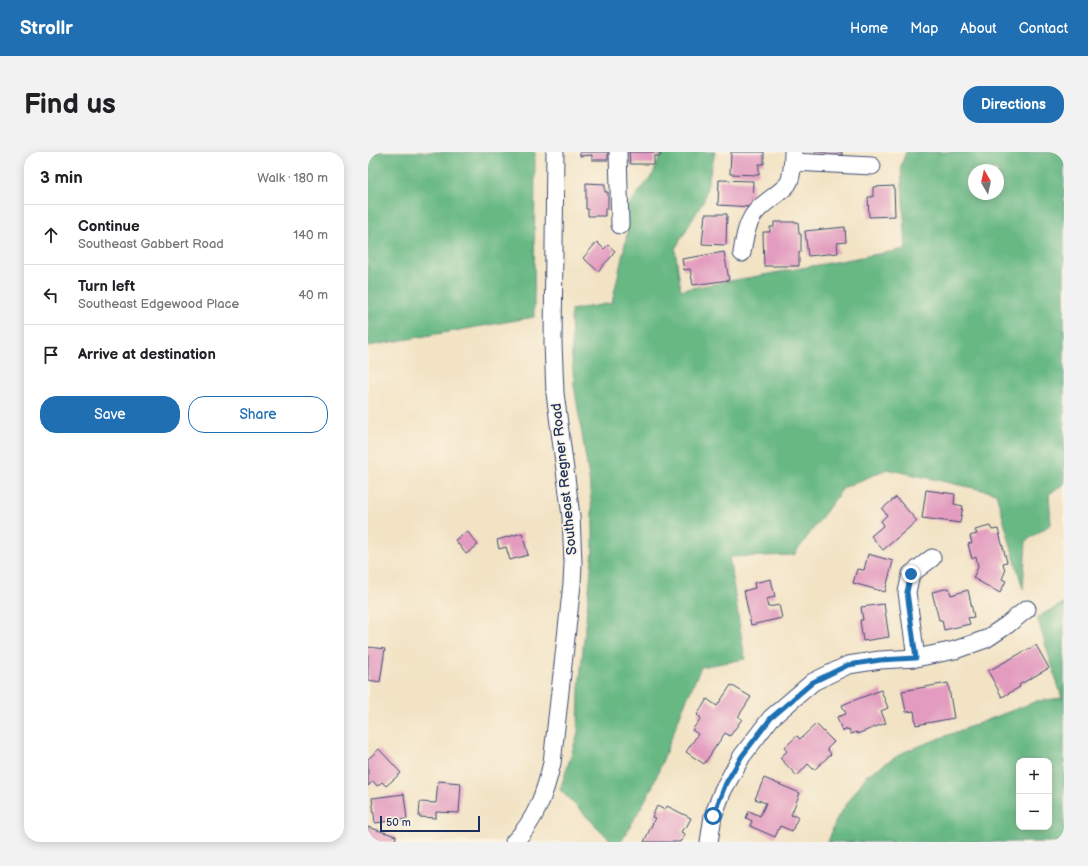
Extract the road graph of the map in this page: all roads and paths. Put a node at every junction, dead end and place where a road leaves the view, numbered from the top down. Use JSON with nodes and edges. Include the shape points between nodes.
{"nodes":[{"id":1,"x":555,"y":152,"type":"edge"},
{"id":2,"x":618,"y":152,"type":"edge"},
{"id":3,"x":793,"y":157,"type":"edge"},
{"id":4,"x":872,"y":166,"type":"dead end"},
{"id":5,"x":620,"y":225,"type":"dead end"},
{"id":6,"x":742,"y":253,"type":"dead end"},
{"id":7,"x":932,"y":558,"type":"dead end"},
{"id":8,"x":1027,"y":609,"type":"dead end"},
{"id":9,"x":916,"y":658,"type":"junction"},
{"id":10,"x":514,"y":842,"type":"edge"},
{"id":11,"x":709,"y":842,"type":"edge"}],
"edges":[{"from":1,"to":10,"type":"street","name":"Southeast Regner Road","via":[[555,393],[570,508],[573,563],[548,782],[536,813]]},
{"from":2,"to":5,"type":"street"},
{"from":3,"to":4,"type":"street"},
{"from":3,"to":6,"type":"street","via":[[788,185],[763,204],[753,216],[746,230]]},
{"from":7,"to":9,"type":"street","via":[[911,574],[907,592]]},
{"from":8,"to":9,"type":"street","via":[[986,639],[955,650]]},
{"from":9,"to":11,"type":"street","via":[[848,665],[813,682],[771,718],[742,756],[726,783],[713,816]]}]}
